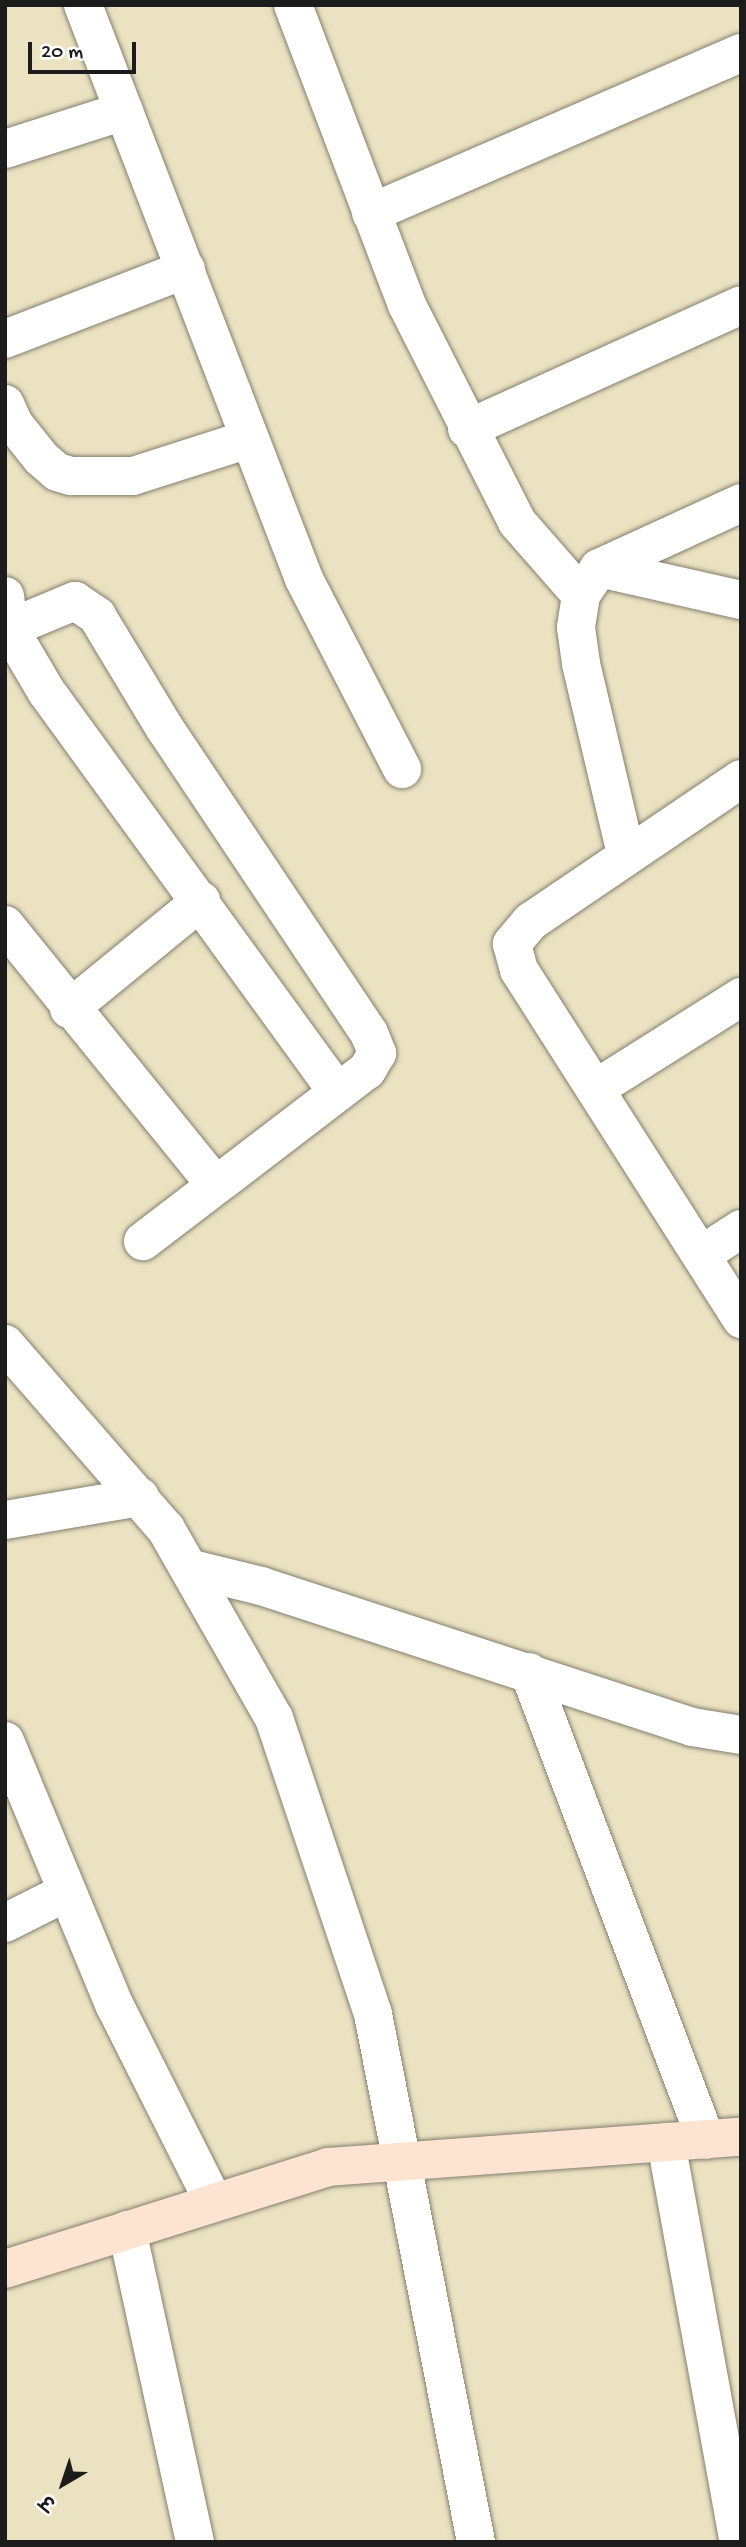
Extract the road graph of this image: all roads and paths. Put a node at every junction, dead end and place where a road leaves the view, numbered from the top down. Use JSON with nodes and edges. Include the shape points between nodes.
{"nodes":[{"id":1,"x":83,"y":5,"type":"edge"},
{"id":2,"x":293,"y":5,"type":"edge"},
{"id":3,"x":741,"y":53,"type":"edge"},
{"id":4,"x":124,"y":111,"type":"junction"},
{"id":5,"x":5,"y":149,"type":"edge"},
{"id":6,"x":371,"y":213,"type":"junction"},
{"id":7,"x":186,"y":269,"type":"junction"},
{"id":8,"x":741,"y":305,"type":"edge"},
{"id":9,"x":5,"y":340,"type":"edge"},
{"id":10,"x":5,"y":404,"type":"edge"},
{"id":11,"x":467,"y":429,"type":"junction"},
{"id":12,"x":248,"y":439,"type":"junction"},
{"id":13,"x":741,"y":503,"type":"edge"},
{"id":14,"x":590,"y":581,"type":"junction"},
{"id":15,"x":741,"y":600,"type":"edge"},
{"id":16,"x":6,"y":618,"type":"edge"},
{"id":17,"x":402,"y":769,"type":"dead end"},
{"id":18,"x":741,"y":779,"type":"edge"},
{"id":19,"x":626,"y":854,"type":"junction"},
{"id":20,"x":201,"y":901,"type":"junction"},
{"id":21,"x":5,"y":925,"type":"edge"},
{"id":22,"x":741,"y":997,"type":"edge"},
{"id":23,"x":69,"y":1009,"type":"junction"},
{"id":24,"x":595,"y":1089,"type":"junction"},
{"id":25,"x":337,"y":1091,"type":"junction"},
{"id":26,"x":214,"y":1183,"type":"junction"},
{"id":27,"x":741,"y":1228,"type":"edge"},
{"id":28,"x":143,"y":1241,"type":"dead end"},
{"id":29,"x":701,"y":1255,"type":"junction"},
{"id":30,"x":741,"y":1319,"type":"edge"},
{"id":31,"x":5,"y":1344,"type":"edge"},
{"id":32,"x":140,"y":1497,"type":"junction"},
{"id":33,"x":5,"y":1520,"type":"edge"},
{"id":34,"x":192,"y":1569,"type":"junction"},
{"id":35,"x":529,"y":1672,"type":"junction"},
{"id":36,"x":741,"y":1735,"type":"edge"},
{"id":37,"x":6,"y":1743,"type":"edge"},
{"id":38,"x":67,"y":1892,"type":"junction"},
{"id":39,"x":5,"y":1923,"type":"edge"},
{"id":40,"x":723,"y":2138,"type":"edge"},
{"id":41,"x":666,"y":2143,"type":"junction"},
{"id":42,"x":400,"y":2161,"type":"junction"},
{"id":43,"x":214,"y":2203,"type":"junction"},
{"id":44,"x":127,"y":2230,"type":"junction"},
{"id":45,"x":5,"y":2269,"type":"edge"},
{"id":46,"x":728,"y":2414,"type":"edge"},
{"id":47,"x":195,"y":2542,"type":"edge"},
{"id":48,"x":475,"y":2542,"type":"edge"},
{"id":49,"x":738,"y":2542,"type":"edge"}],
"edges":[{"from":1,"to":4,"type":"street"},
{"from":2,"to":6,"type":"street"},
{"from":3,"to":6,"type":"street"},
{"from":4,"to":5,"type":"street"},
{"from":4,"to":7,"type":"street"},
{"from":6,"to":11,"type":"street","via":[[407,304]]},
{"from":7,"to":9,"type":"street"},
{"from":7,"to":12,"type":"street"},
{"from":8,"to":11,"type":"street"},
{"from":10,"to":12,"type":"street","via":[[14,424],[41,458],[57,472],[71,476],[133,476]]},
{"from":11,"to":14,"type":"street","via":[[517,522]]},
{"from":12,"to":17,"type":"street","via":[[304,579]]},
{"from":13,"to":14,"type":"street"},
{"from":14,"to":15,"type":"street"},
{"from":14,"to":19,"type":"street","via":[[576,626]]},
{"from":16,"to":20,"type":"street","via":[[46,691]]},
{"from":16,"to":25,"type":"street","via":[[75,601],[97,616],[164,727],[369,1033],[375,1061]]},
{"from":18,"to":19,"type":"street"},
{"from":19,"to":24,"type":"street","via":[[531,921],[512,944],[519,970]]},
{"from":20,"to":23,"type":"street"},
{"from":20,"to":25,"type":"street"},
{"from":21,"to":23,"type":"street"},
{"from":22,"to":24,"type":"street"},
{"from":23,"to":26,"type":"street"},
{"from":24,"to":29,"type":"street"},
{"from":25,"to":26,"type":"street"},
{"from":26,"to":28,"type":"street"},
{"from":27,"to":29,"type":"street"},
{"from":29,"to":30,"type":"street"},
{"from":31,"to":32,"type":"street"},
{"from":32,"to":33,"type":"street"},
{"from":32,"to":34,"type":"street"},
{"from":34,"to":35,"type":"street","via":[[261,1586]]},
{"from":34,"to":42,"type":"street","via":[[274,1718],[373,2014]]},
{"from":35,"to":36,"type":"street","via":[[692,1727]]},
{"from":35,"to":40,"type":"street"},
{"from":37,"to":38,"type":"street"},
{"from":38,"to":39,"type":"street"},
{"from":38,"to":43,"type":"street","via":[[116,2006]]},
{"from":40,"to":41,"type":"main road"},
{"from":41,"to":42,"type":"main road"},
{"from":41,"to":46,"type":"street"},
{"from":42,"to":43,"type":"main road","via":[[328,2166]]},
{"from":42,"to":48,"type":"street"},
{"from":43,"to":44,"type":"main road"},
{"from":44,"to":45,"type":"main road"},
{"from":44,"to":47,"type":"street"},
{"from":46,"to":49,"type":"street"}]}
